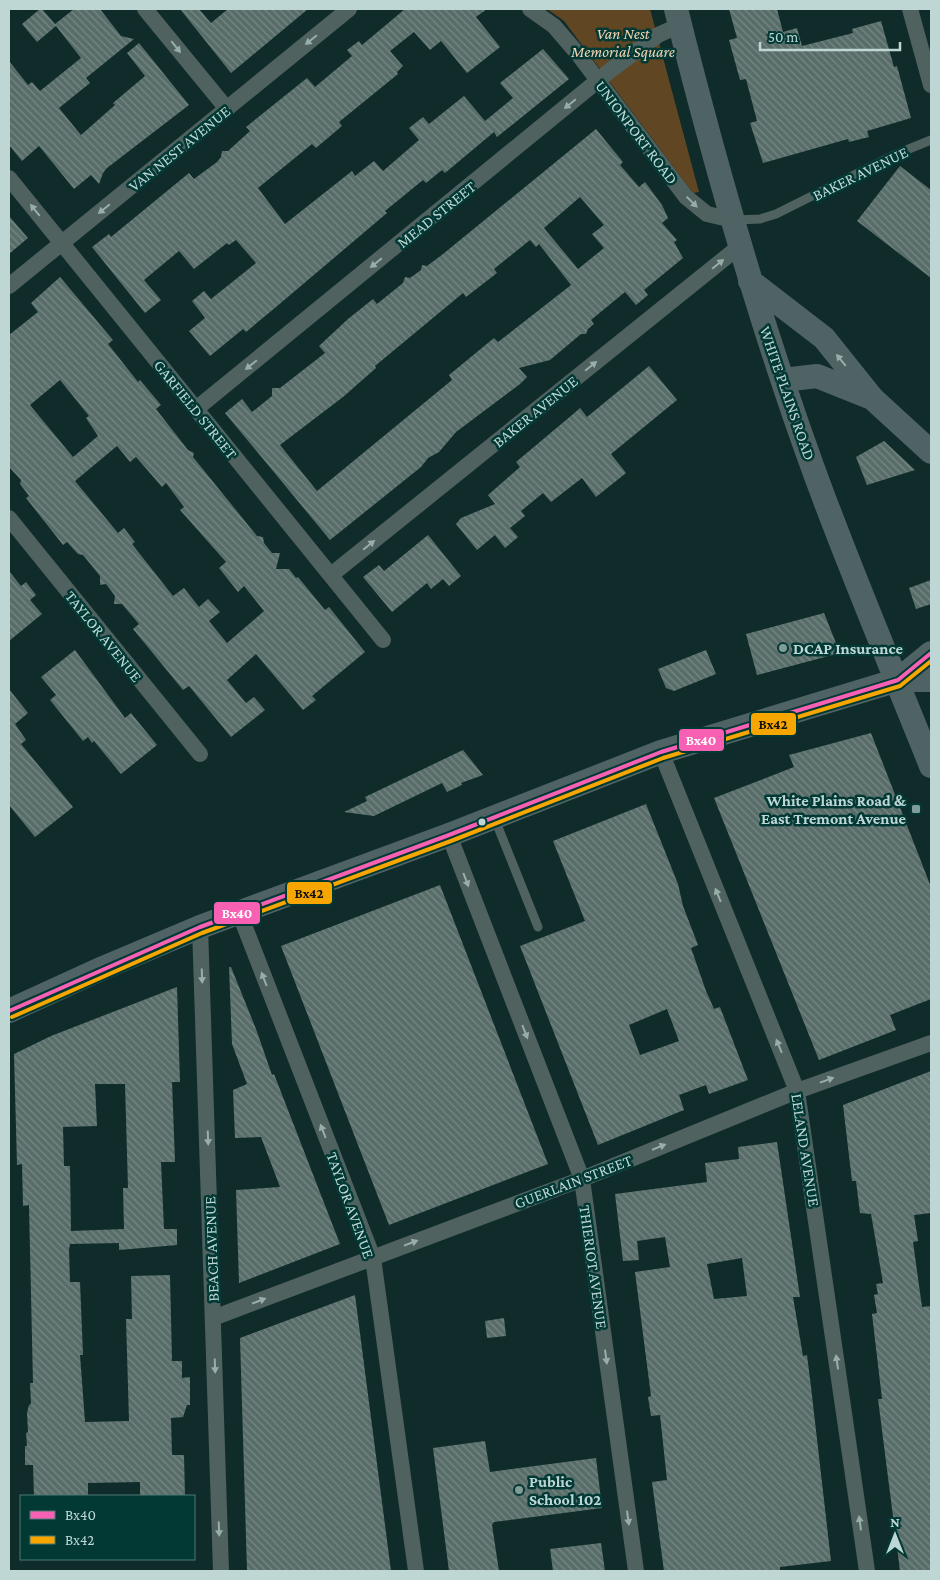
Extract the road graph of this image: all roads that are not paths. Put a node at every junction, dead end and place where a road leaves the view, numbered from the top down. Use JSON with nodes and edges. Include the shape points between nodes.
{"nodes":[{"id":1,"x":145,"y":9,"type":"edge"},
{"id":2,"x":349,"y":9,"type":"edge"},
{"id":3,"x":530,"y":9,"type":"edge"},
{"id":4,"x":544,"y":9,"type":"edge"},
{"id":5,"x":910,"y":9,"type":"edge"},
{"id":6,"x":678,"y":17,"type":"edge"},
{"id":7,"x":554,"y":26,"type":"junction"},
{"id":8,"x":598,"y":81,"type":"junction"},
{"id":9,"x":931,"y":85,"type":"edge"},
{"id":10,"x":227,"y":109,"type":"junction"},
{"id":11,"x":931,"y":140,"type":"edge"},
{"id":12,"x":9,"y":178,"type":"edge"},
{"id":13,"x":733,"y":220,"type":"junction"},
{"id":14,"x":62,"y":243,"type":"junction"},
{"id":15,"x":740,"y":246,"type":"junction"},
{"id":16,"x":750,"y":281,"type":"junction"},
{"id":17,"x":9,"y":286,"type":"edge"},
{"id":18,"x":783,"y":380,"type":"junction"},
{"id":19,"x":872,"y":398,"type":"junction"},
{"id":20,"x":196,"y":409,"type":"junction"},
{"id":21,"x":925,"y":446,"type":"edge"},
{"id":22,"x":9,"y":518,"type":"edge"},
{"id":23,"x":331,"y":575,"type":"junction"},
{"id":24,"x":383,"y":640,"type":"dead end"},
{"id":25,"x":931,"y":653,"type":"edge"},
{"id":26,"x":898,"y":680,"type":"junction"},
{"id":27,"x":931,"y":680,"type":"edge"},
{"id":28,"x":661,"y":752,"type":"junction"},
{"id":29,"x":200,"y":754,"type":"dead end"},
{"id":30,"x":931,"y":766,"type":"edge"},
{"id":31,"x":494,"y":817,"type":"junction"},
{"id":32,"x":449,"y":835,"type":"junction"},
{"id":33,"x":239,"y":912,"type":"junction"},
{"id":34,"x":200,"y":927,"type":"junction"},
{"id":35,"x":538,"y":927,"type":"dead end"},
{"id":36,"x":9,"y":1011,"type":"edge"},
{"id":37,"x":931,"y":1043,"type":"edge"},
{"id":38,"x":798,"y":1091,"type":"junction"},
{"id":39,"x":582,"y":1179,"type":"junction"},
{"id":40,"x":373,"y":1258,"type":"junction"},
{"id":41,"x":213,"y":1318,"type":"junction"},
{"id":42,"x":221,"y":1571,"type":"edge"},
{"id":43,"x":416,"y":1571,"type":"edge"},
{"id":44,"x":636,"y":1571,"type":"edge"},
{"id":45,"x":867,"y":1571,"type":"edge"}],
"edges":[{"from":1,"to":10,"type":"street","one_way":true},
{"from":2,"to":10,"type":"street","name":"VAN NEST AVENUE","one_way":true},
{"from":3,"to":7,"type":"street","name":"UNIONPORT ROAD"},
{"from":4,"to":7,"type":"street"},
{"from":5,"to":9,"type":"street"},
{"from":6,"to":8,"type":"street","name":"MEAD STREET"},
{"from":6,"to":13,"type":"main road","name":"WHITE PLAINS ROAD"},
{"from":7,"to":8,"type":"street","name":"UNIONPORT ROAD"},
{"from":8,"to":13,"type":"street","name":"UNIONPORT ROAD","one_way":true,"via":[[686,197],[707,214]]},
{"from":8,"to":20,"type":"street","name":"MEAD STREET","one_way":true},
{"from":10,"to":14,"type":"street","name":"VAN NEST AVENUE","one_way":true},
{"from":11,"to":13,"type":"lane","name":"BAKER AVENUE","via":[[776,214]]},
{"from":14,"to":12,"type":"street","name":"GARFIELD STREET","one_way":true},
{"from":13,"to":15,"type":"main road","name":"WHITE PLAINS ROAD"},
{"from":14,"to":17,"type":"street","name":"VAN NEST AVENUE"},
{"from":14,"to":20,"type":"street","name":"GARFIELD STREET"},
{"from":15,"to":16,"type":"main road","name":"WHITE PLAINS ROAD"},
{"from":23,"to":15,"type":"street","name":"BAKER AVENUE","one_way":true},
{"from":16,"to":18,"type":"main road","name":"WHITE PLAINS ROAD"},
{"from":19,"to":16,"type":"main road","one_way":true,"via":[[824,338]]},
{"from":18,"to":19,"type":"main road","via":[[817,376]]},
{"from":18,"to":26,"type":"main road","name":"WHITE PLAINS ROAD","via":[[814,472]]},
{"from":19,"to":21,"type":"main road"},
{"from":20,"to":23,"type":"street","name":"GARFIELD STREET"},
{"from":22,"to":29,"type":"street","name":"TAYLOR AVENUE"},
{"from":23,"to":24,"type":"street","name":"GARFIELD STREET"},
{"from":25,"to":26,"type":"main road"},
{"from":26,"to":27,"type":"main road"},
{"from":26,"to":28,"type":"main road"},
{"from":26,"to":30,"type":"main road","name":"WHITE PLAINS ROAD"},
{"from":28,"to":31,"type":"main road"},
{"from":38,"to":28,"type":"street","name":"LELAND AVENUE","one_way":true},
{"from":31,"to":32,"type":"main road"},
{"from":31,"to":35,"type":"lane"},
{"from":32,"to":33,"type":"main road"},
{"from":32,"to":39,"type":"street","name":"THIERIOT AVENUE","one_way":true},
{"from":33,"to":34,"type":"main road"},
{"from":40,"to":33,"type":"street","name":"TAYLOR AVENUE","one_way":true},
{"from":34,"to":36,"type":"main road"},
{"from":34,"to":41,"type":"street","name":"BEACH AVENUE","one_way":true},
{"from":38,"to":37,"type":"street","name":"GUERLAIN STREET","one_way":true},
{"from":39,"to":38,"type":"street","name":"GUERLAIN STREET","one_way":true},
{"from":45,"to":38,"type":"street","name":"LELAND AVENUE","one_way":true},
{"from":40,"to":39,"type":"street","name":"GUERLAIN STREET","one_way":true},
{"from":39,"to":44,"type":"street","name":"THIERIOT AVENUE","one_way":true},
{"from":41,"to":40,"type":"street","name":"GUERLAIN STREET","one_way":true},
{"from":40,"to":43,"type":"street","name":"TAYLOR AVENUE"},
{"from":41,"to":42,"type":"street","name":"BEACH AVENUE","one_way":true}]}
